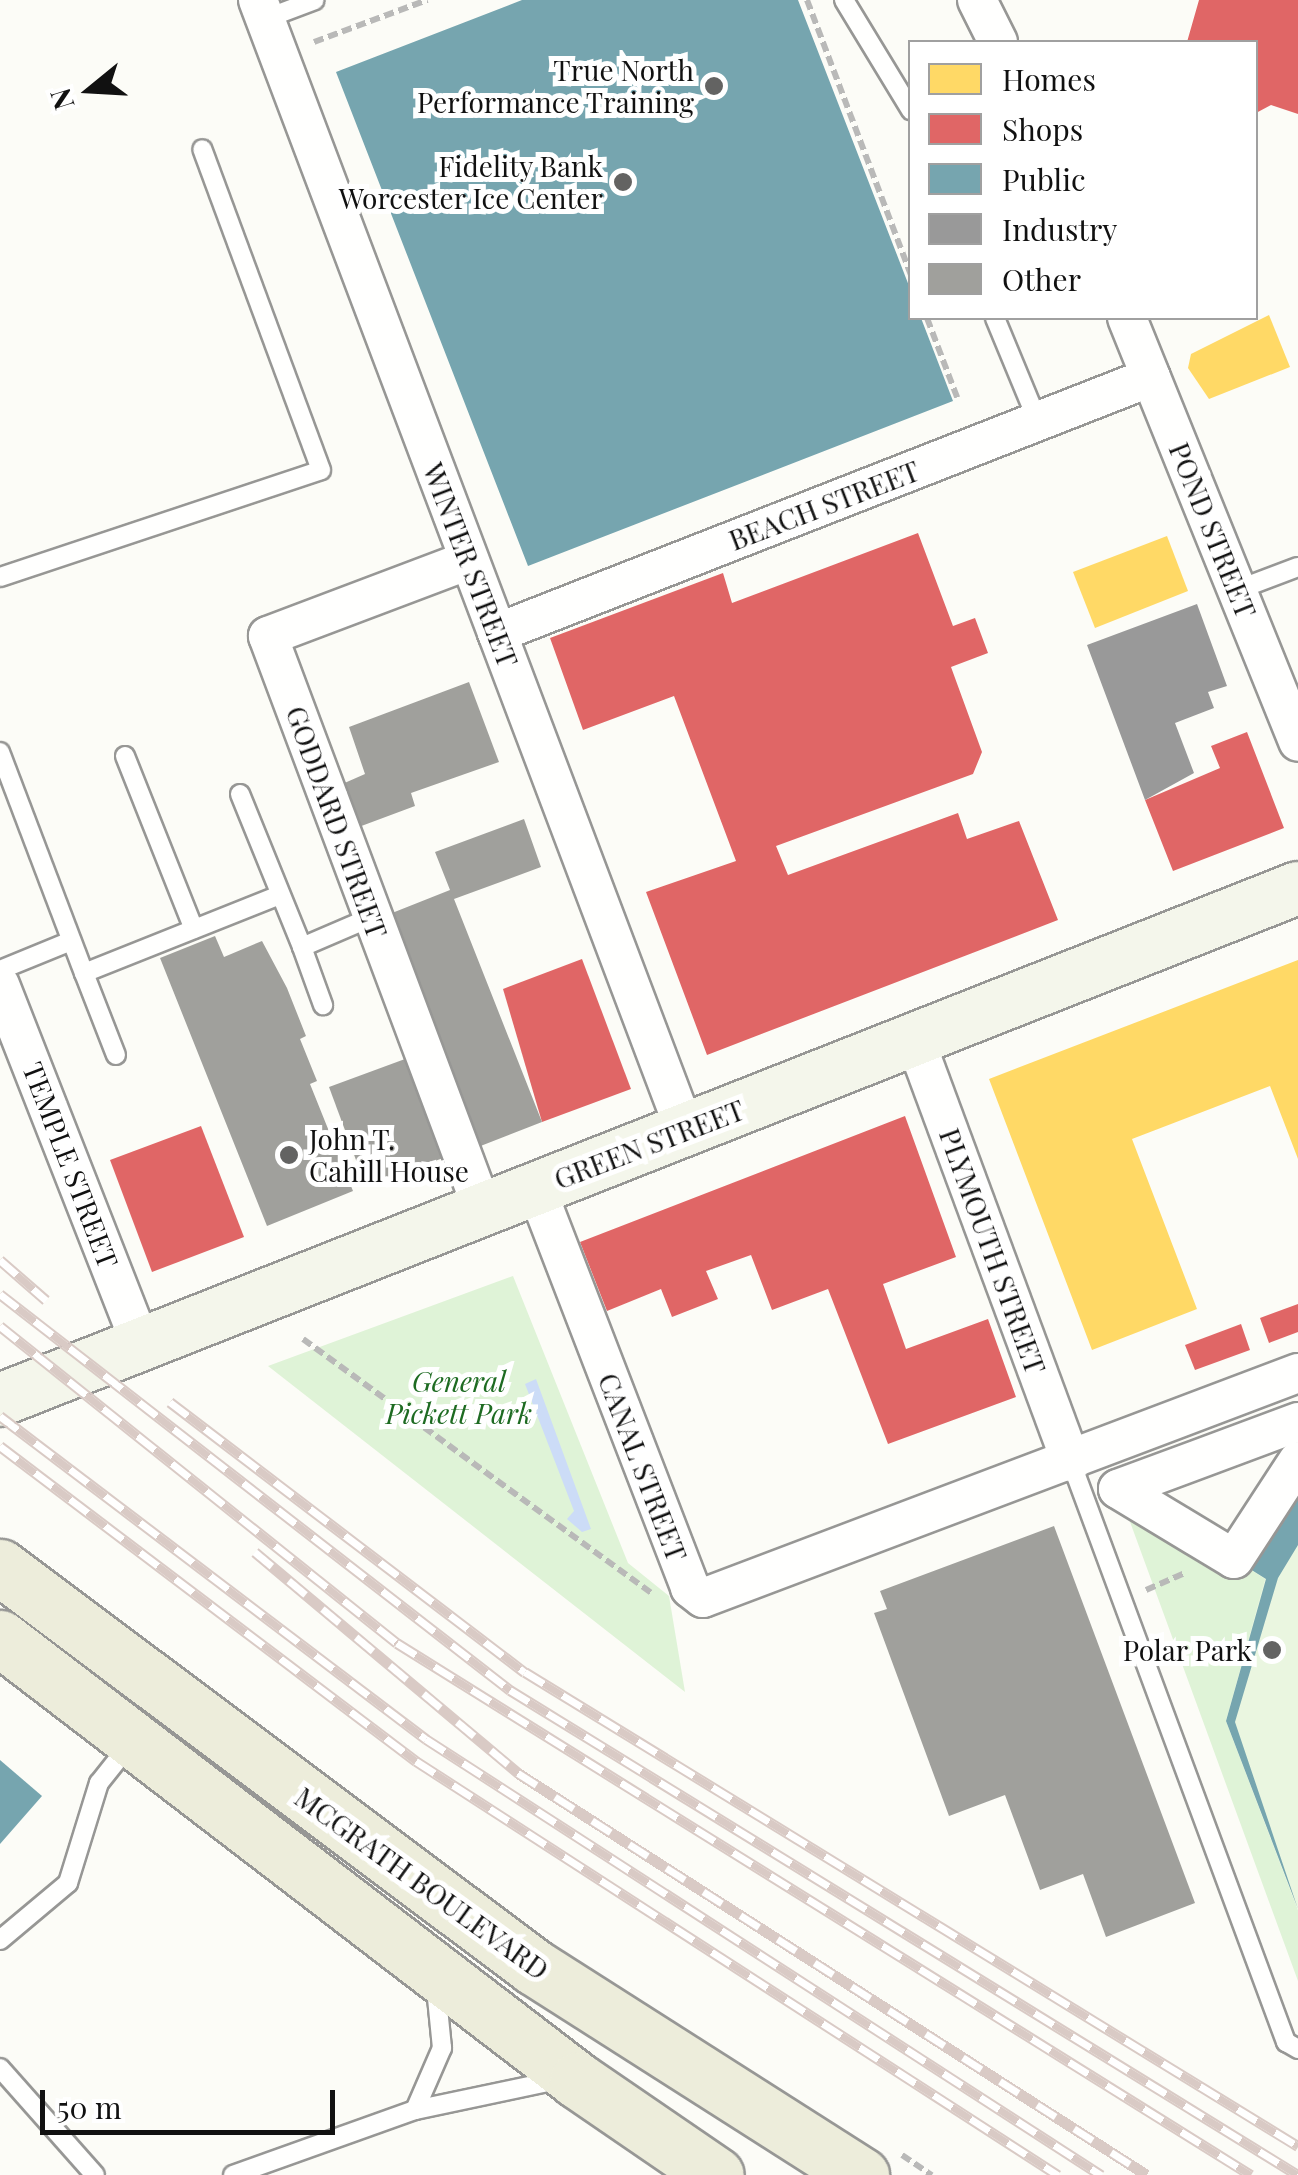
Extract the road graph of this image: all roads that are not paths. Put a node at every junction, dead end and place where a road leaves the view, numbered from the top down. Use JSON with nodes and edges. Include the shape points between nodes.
{"nodes":[{"id":1,"x":315,"y":0,"type":"edge"},
{"id":2,"x":844,"y":0,"type":"edge"},
{"id":3,"x":976,"y":0,"type":"edge"},
{"id":4,"x":261,"y":9,"type":"edge"},
{"id":5,"x":997,"y":40,"type":"edge"},
{"id":6,"x":908,"y":107,"type":"edge"},
{"id":7,"x":202,"y":149,"type":"dead end"},
{"id":8,"x":996,"y":320,"type":"edge"},
{"id":9,"x":1128,"y":320,"type":"edge"},
{"id":10,"x":1151,"y":377,"type":"junction"},
{"id":11,"x":1038,"y":422,"type":"junction"},
{"id":12,"x":469,"y":560,"type":"junction"},
{"id":13,"x":1298,"y":567,"type":"edge"},
{"id":14,"x":0,"y":577,"type":"edge"},
{"id":15,"x":1238,"y":590,"type":"junction"},
{"id":16,"x":497,"y":633,"type":"junction"},
{"id":17,"x":1298,"y":742,"type":"edge"},
{"id":18,"x":0,"y":752,"type":"edge"},
{"id":19,"x":125,"y":756,"type":"dead end"},
{"id":20,"x":7,"y":793,"type":"edge"},
{"id":21,"x":240,"y":794,"type":"dead end"},
{"id":22,"x":1298,"y":888,"type":"edge"},
{"id":23,"x":280,"y":895,"type":"junction"},
{"id":24,"x":372,"y":917,"type":"junction"},
{"id":25,"x":194,"y":929,"type":"junction"},
{"id":26,"x":71,"y":942,"type":"junction"},
{"id":27,"x":302,"y":947,"type":"junction"},
{"id":28,"x":0,"y":970,"type":"edge"},
{"id":29,"x":84,"y":973,"type":"junction"},
{"id":30,"x":0,"y":984,"type":"edge"},
{"id":31,"x":323,"y":1005,"type":"dead end"},
{"id":32,"x":915,"y":1040,"type":"junction"},
{"id":33,"x":116,"y":1055,"type":"dead end"},
{"id":34,"x":685,"y":1130,"type":"junction"},
{"id":35,"x":536,"y":1188,"type":"junction"},
{"id":36,"x":482,"y":1210,"type":"junction"},
{"id":37,"x":141,"y":1345,"type":"junction"},
{"id":38,"x":1298,"y":1373,"type":"edge"},
{"id":39,"x":0,"y":1400,"type":"edge"},
{"id":40,"x":1298,"y":1422,"type":"edge"},
{"id":41,"x":1298,"y":1461,"type":"edge"},
{"id":42,"x":1071,"y":1462,"type":"junction"},
{"id":43,"x":0,"y":1567,"type":"edge"},
{"id":44,"x":0,"y":1638,"type":"edge"},
{"id":45,"x":134,"y":1740,"type":"junction"},
{"id":46,"x":0,"y":1940,"type":"edge"},
{"id":47,"x":426,"y":1965,"type":"junction"},
{"id":48,"x":1298,"y":2049,"type":"edge"},
{"id":49,"x":0,"y":2068,"type":"edge"},
{"id":50,"x":578,"y":2080,"type":"junction"},
{"id":51,"x":415,"y":2110,"type":"junction"},
{"id":52,"x":95,"y":2175,"type":"edge"},
{"id":53,"x":233,"y":2175,"type":"edge"},
{"id":54,"x":716,"y":2175,"type":"edge"},
{"id":55,"x":861,"y":2175,"type":"edge"}],
"edges":[{"from":1,"to":4,"type":"lane"},
{"from":2,"to":6,"type":"lane"},
{"from":3,"to":5,"type":"street"},
{"from":4,"to":12,"type":"street","name":"WINTER STREET"},
{"from":7,"to":14,"type":"lane","via":[[322,470]]},
{"from":8,"to":11,"type":"lane"},
{"from":9,"to":10,"type":"street","name":"POND STREET"},
{"from":10,"to":11,"type":"street","name":"BEACH STREET"},
{"from":10,"to":15,"type":"street","name":"POND STREET"},
{"from":11,"to":16,"type":"street","name":"BEACH STREET"},
{"from":12,"to":16,"type":"street","name":"WINTER STREET"},
{"from":12,"to":24,"type":"street","name":"GODDARD STREET","via":[[268,636]]},
{"from":13,"to":15,"type":"lane"},
{"from":15,"to":17,"type":"street","name":"POND STREET"},
{"from":16,"to":34,"type":"street","name":"WINTER STREET"},
{"from":18,"to":20,"type":"lane"},
{"from":19,"to":25,"type":"lane"},
{"from":20,"to":26,"type":"lane"},
{"from":21,"to":23,"type":"lane"},
{"from":22,"to":32,"type":"main road","name":"GREEN STREET"},
{"from":23,"to":25,"type":"lane"},
{"from":23,"to":27,"type":"lane"},
{"from":24,"to":27,"type":"lane"},
{"from":24,"to":36,"type":"street","name":"GODDARD STREET"},
{"from":25,"to":29,"type":"lane"},
{"from":26,"to":28,"type":"lane"},
{"from":26,"to":29,"type":"lane"},
{"from":27,"to":31,"type":"lane"},
{"from":29,"to":33,"type":"lane"},
{"from":30,"to":37,"type":"street","name":"TEMPLE STREET"},
{"from":32,"to":34,"type":"main road","name":"GREEN STREET"},
{"from":32,"to":42,"type":"street","name":"PLYMOUTH STREET"},
{"from":34,"to":35,"type":"main road","name":"GREEN STREET"},
{"from":35,"to":36,"type":"main road","name":"GREEN STREET"},
{"from":35,"to":42,"type":"street","name":"CANAL STREET","via":[[690,1588],[703,1598]]},
{"from":36,"to":37,"type":"main road","name":"GREEN STREET"},
{"from":37,"to":39,"type":"main road","name":"GREEN STREET"},
{"from":38,"to":42,"type":"street"},
{"from":40,"to":41,"type":"street","via":[[1118,1489],[1234,1559]]},
{"from":42,"to":48,"type":"lane","via":[[1286,2042]]},
{"from":43,"to":55,"type":"main road","name":"MCGRATH BOULEVARD","via":[[534,1967]]},
{"from":44,"to":45,"type":"main road"},
{"from":45,"to":46,"type":"lane","via":[[100,1783],[68,1882]]},
{"from":45,"to":47,"type":"main road"},
{"from":47,"to":50,"type":"main road"},
{"from":47,"to":51,"type":"lane","via":[[444,2022],[439,2064]]},
{"from":49,"to":52,"type":"lane"},
{"from":50,"to":51,"type":"lane"},
{"from":50,"to":54,"type":"main road"},
{"from":51,"to":53,"type":"lane"}]}
